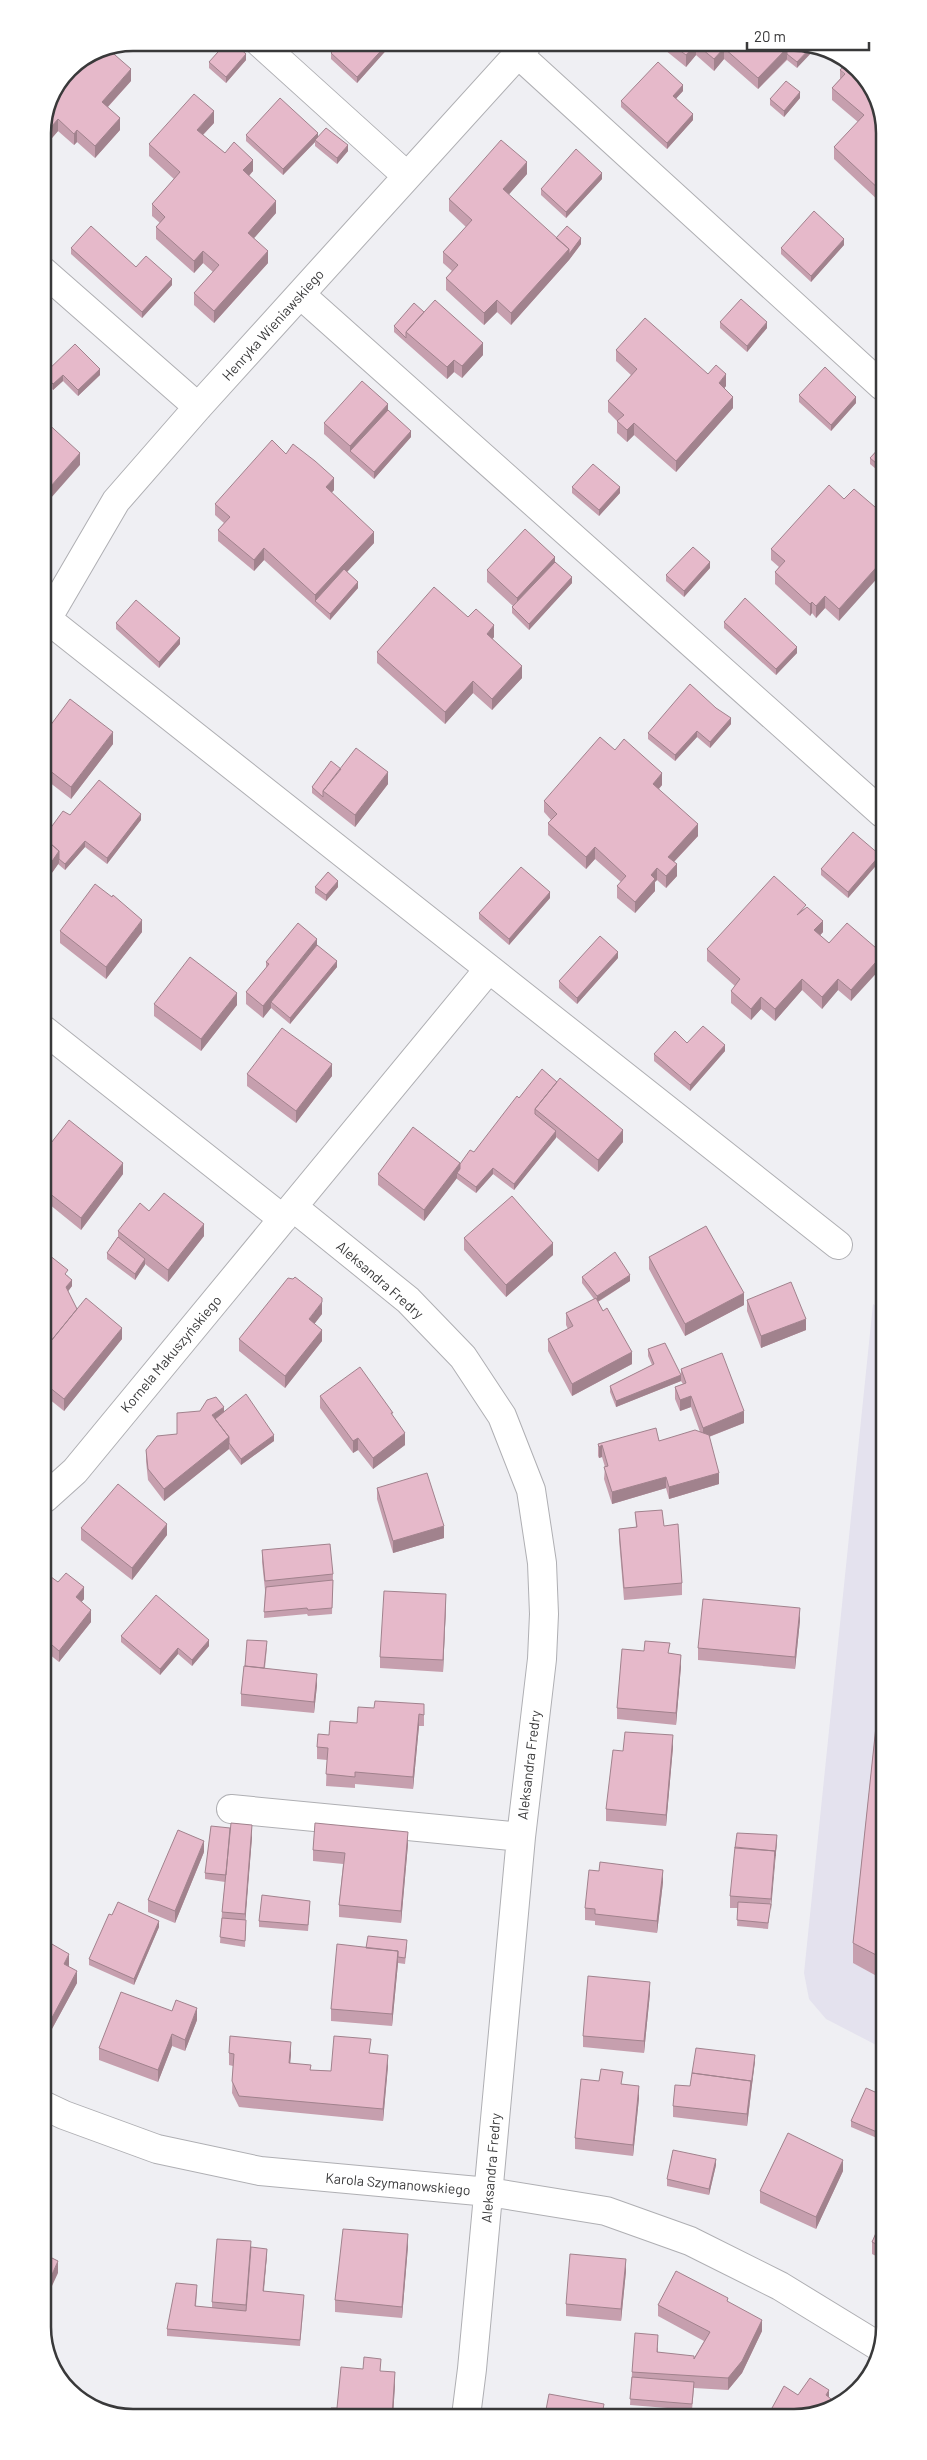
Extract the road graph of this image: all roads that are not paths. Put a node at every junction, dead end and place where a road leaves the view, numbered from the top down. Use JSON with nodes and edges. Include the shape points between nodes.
{"nodes":[{"id":1,"x":270,"y":51,"type":"edge"},
{"id":2,"x":520,"y":51,"type":"edge"},
{"id":3,"x":526,"y":51,"type":"edge"},
{"id":4,"x":407,"y":176,"type":"junction"},
{"id":5,"x":51,"y":278,"type":"edge"},
{"id":6,"x":301,"y":294,"type":"junction"},
{"id":7,"x":876,"y":380,"type":"edge"},
{"id":8,"x":198,"y":407,"type":"junction"},
{"id":9,"x":51,"y":612,"type":"edge"},
{"id":10,"x":51,"y":627,"type":"edge"},
{"id":11,"x":876,"y":809,"type":"edge"},
{"id":12,"x":488,"y":970,"type":"junction"},
{"id":13,"x":51,"y":1035,"type":"edge"},
{"id":14,"x":288,"y":1213,"type":"junction"},
{"id":15,"x":838,"y":1245,"type":"dead end"},
{"id":16,"x":51,"y":1492,"type":"edge"},
{"id":17,"x":231,"y":1809,"type":"dead end"},
{"id":18,"x":521,"y":1837,"type":"junction"},
{"id":19,"x":51,"y":2109,"type":"edge"},
{"id":20,"x":489,"y":2192,"type":"junction"},
{"id":21,"x":873,"y":2343,"type":"edge"},
{"id":22,"x":467,"y":2409,"type":"edge"}],
"edges":[{"from":1,"to":4,"type":"street"},
{"from":2,"to":4,"type":"street","name":"Henryka Wieniawskiego"},
{"from":3,"to":7,"type":"street"},
{"from":4,"to":6,"type":"street","name":"Henryka Wieniawskiego"},
{"from":5,"to":8,"type":"street"},
{"from":6,"to":8,"type":"street","name":"Henryka Wieniawskiego"},
{"from":6,"to":11,"type":"street"},
{"from":8,"to":9,"type":"street","name":"Henryka Wieniawskiego","via":[[116,501]]},
{"from":10,"to":12,"type":"street"},
{"from":12,"to":14,"type":"street","name":"Kornela Makuszyńskiego"},
{"from":12,"to":15,"type":"street"},
{"from":13,"to":14,"type":"street","name":"Aleksandra Fredry"},
{"from":14,"to":16,"type":"street","name":"Kornela Makuszyńskiego","via":[[75,1471]]},
{"from":14,"to":18,"type":"street","name":"Aleksandra Fredry","via":[[408,1300],[463,1357],[502,1416],[530,1490],[542,1563],[544,1614],[542,1659]]},
{"from":17,"to":18,"type":"street"},
{"from":18,"to":20,"type":"street","name":"Aleksandra Fredry"},
{"from":19,"to":20,"type":"street","name":"Karola Szymanowskiego","via":[[157,2149],[260,2171]]},
{"from":20,"to":21,"type":"street","name":"Karola Szymanowskiego","via":[[606,2212],[690,2241],[780,2286]]},
{"from":20,"to":22,"type":"street","name":"Aleksandra Fredry"}]}
